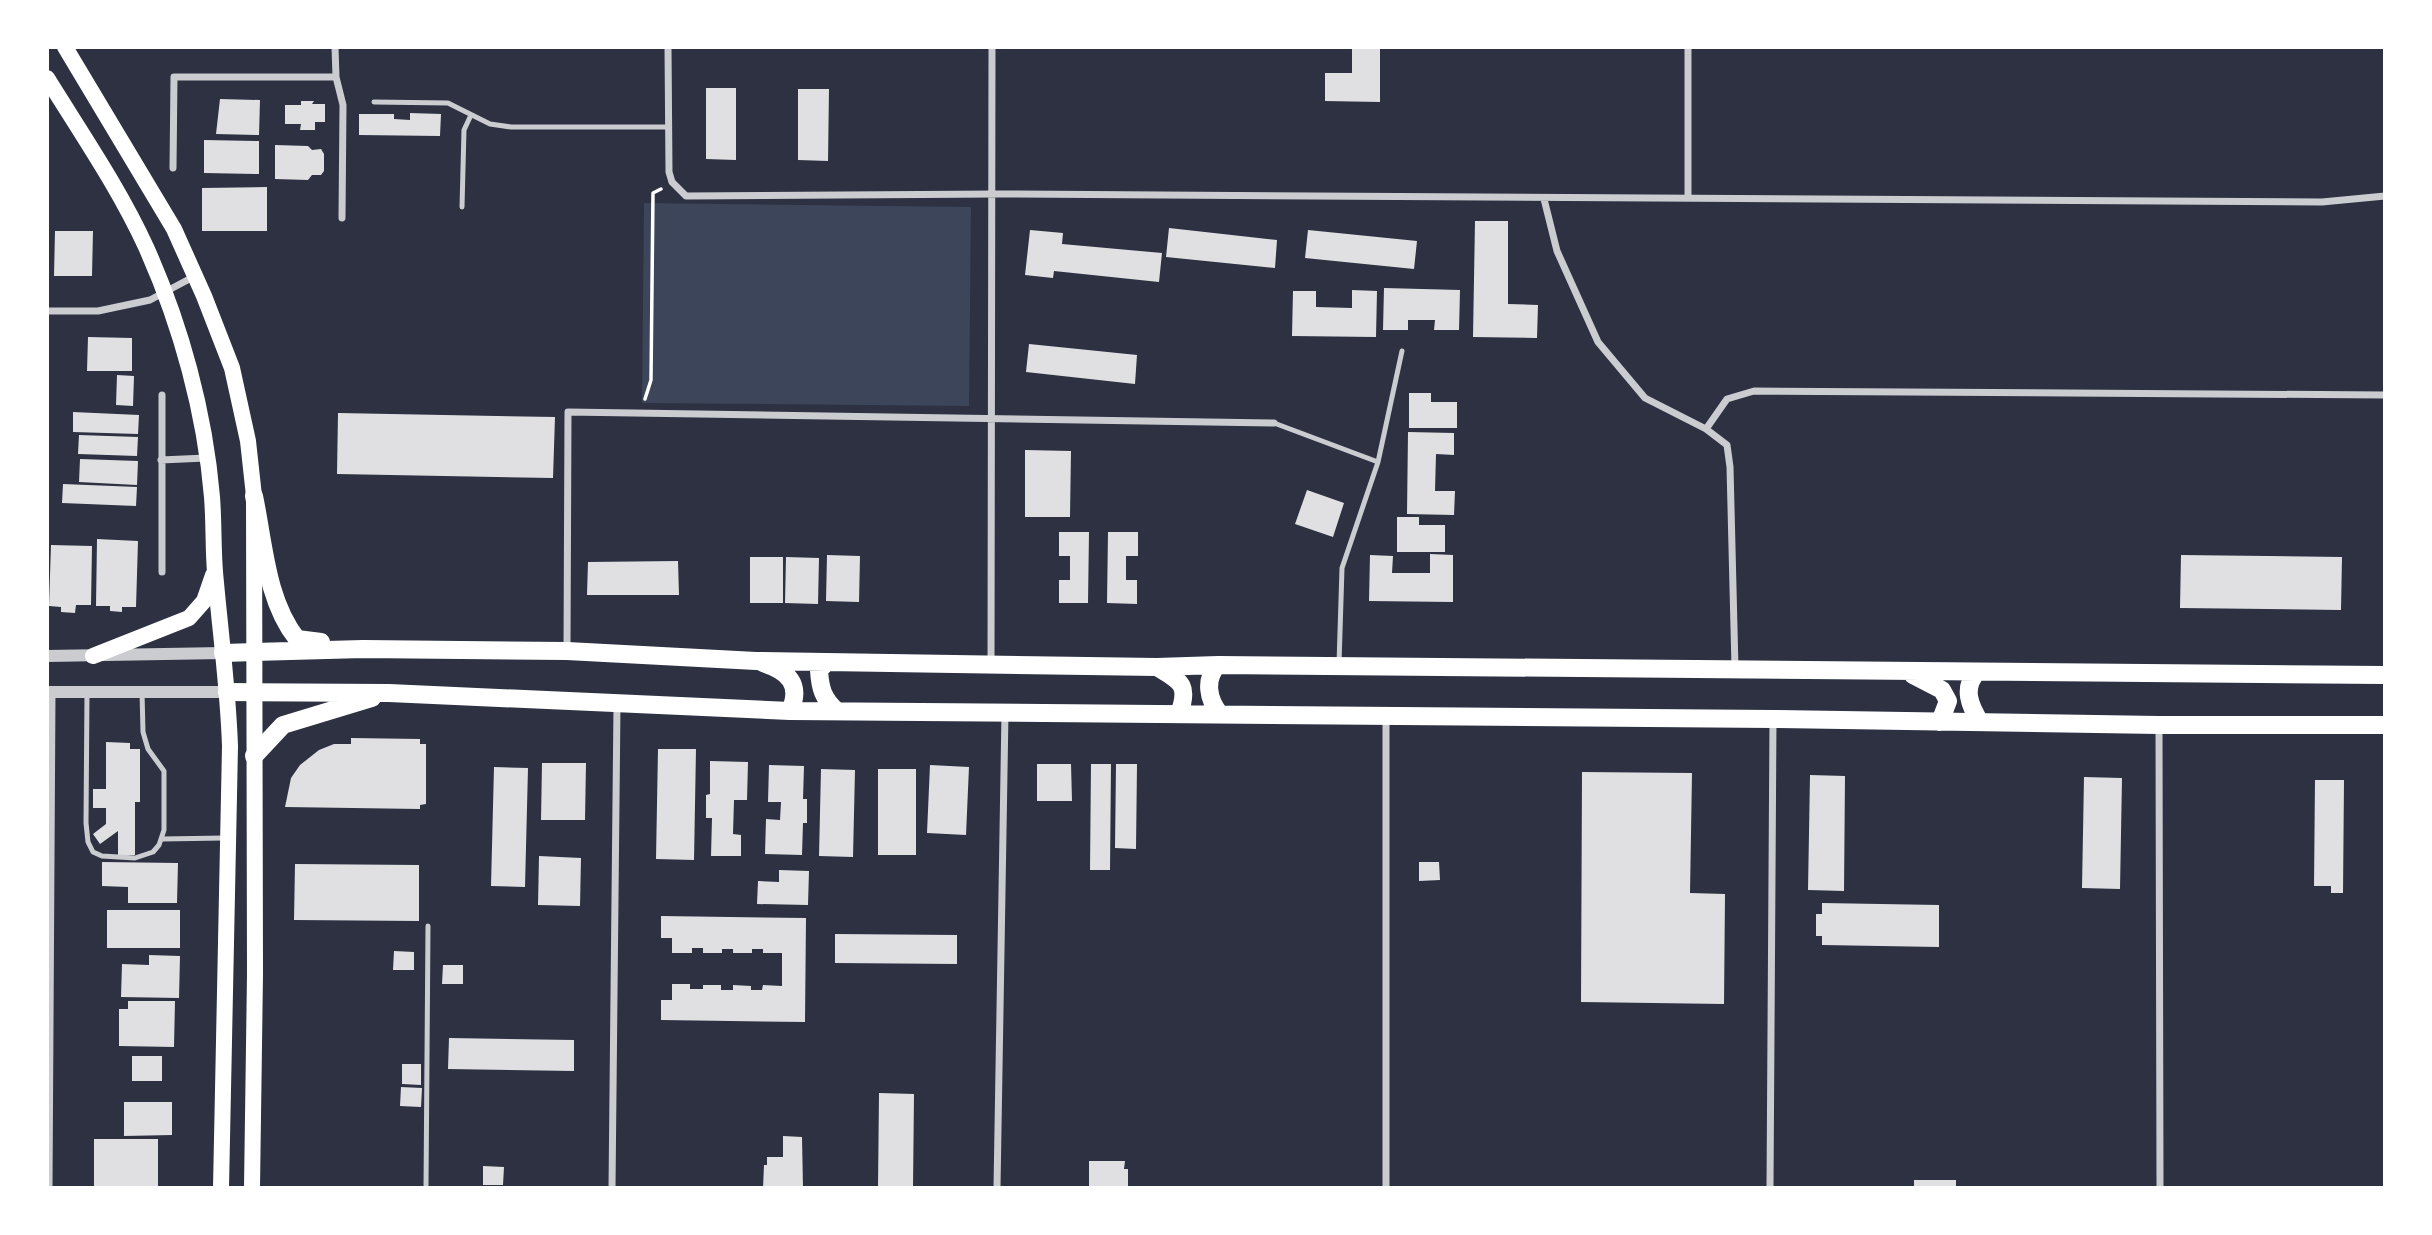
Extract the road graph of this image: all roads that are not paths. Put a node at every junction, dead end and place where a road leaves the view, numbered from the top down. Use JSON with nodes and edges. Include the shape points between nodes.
{"nodes":[{"id":1,"x":65,"y":47,"type":"edge"},
{"id":2,"x":335,"y":47,"type":"edge"},
{"id":3,"x":668,"y":47,"type":"edge"},
{"id":4,"x":992,"y":47,"type":"edge"},
{"id":5,"x":1688,"y":47,"type":"edge"},
{"id":6,"x":336,"y":77,"type":"junction"},
{"id":7,"x":47,"y":78,"type":"edge"},
{"id":8,"x":374,"y":102,"type":"dead end"},
{"id":9,"x":471,"y":115,"type":"junction"},
{"id":10,"x":668,"y":127,"type":"junction"},
{"id":11,"x":173,"y":168,"type":"dead end"},
{"id":12,"x":992,"y":194,"type":"junction"},
{"id":13,"x":2385,"y":196,"type":"edge"},
{"id":14,"x":1688,"y":197,"type":"junction"},
{"id":15,"x":1544,"y":199,"type":"junction"},
{"id":16,"x":463,"y":207,"type":"dead end"},
{"id":17,"x":342,"y":218,"type":"dead end"},
{"id":18,"x":195,"y":276,"type":"junction"},
{"id":19,"x":164,"y":292,"type":"junction"},
{"id":20,"x":47,"y":311,"type":"edge"},
{"id":21,"x":1402,"y":351,"type":"dead end"},
{"id":22,"x":162,"y":395,"type":"dead end"},
{"id":23,"x":2385,"y":395,"type":"edge"},
{"id":24,"x":990,"y":419,"type":"junction"},
{"id":25,"x":1274,"y":424,"type":"joint"},
{"id":26,"x":1706,"y":429,"type":"junction"},
{"id":27,"x":206,"y":458,"type":"junction"},
{"id":28,"x":161,"y":460,"type":"junction"},
{"id":29,"x":1378,"y":462,"type":"junction"},
{"id":30,"x":254,"y":496,"type":"junction"},
{"id":31,"x":215,"y":570,"type":"junction"},
{"id":32,"x":162,"y":572,"type":"dead end"},
{"id":33,"x":363,"y":649,"type":"junction"},
{"id":34,"x":567,"y":651,"type":"junction"},
{"id":35,"x":254,"y":652,"type":"junction"},
{"id":36,"x":223,"y":653,"type":"junction"},
{"id":37,"x":47,"y":656,"type":"edge"},
{"id":38,"x":93,"y":656,"type":"junction"},
{"id":39,"x":756,"y":661,"type":"junction"},
{"id":40,"x":827,"y":662,"type":"junction"},
{"id":41,"x":991,"y":663,"type":"junction"},
{"id":42,"x":1218,"y":665,"type":"junction"},
{"id":43,"x":1157,"y":667,"type":"junction"},
{"id":44,"x":1339,"y":667,"type":"junction"},
{"id":45,"x":1735,"y":670,"type":"junction"},
{"id":46,"x":1977,"y":672,"type":"junction"},
{"id":47,"x":1910,"y":673,"type":"junction"},
{"id":48,"x":2385,"y":675,"type":"edge"},
{"id":49,"x":50,"y":692,"type":"edge"},
{"id":50,"x":87,"y":692,"type":"junction"},
{"id":51,"x":142,"y":692,"type":"junction"},
{"id":52,"x":227,"y":692,"type":"junction"},
{"id":53,"x":254,"y":692,"type":"junction"},
{"id":54,"x":388,"y":692,"type":"junction"},
{"id":55,"x":617,"y":702,"type":"junction"},
{"id":56,"x":790,"y":711,"type":"junction"},
{"id":57,"x":837,"y":711,"type":"junction"},
{"id":58,"x":1005,"y":712,"type":"junction"},
{"id":59,"x":1179,"y":714,"type":"junction"},
{"id":60,"x":1220,"y":714,"type":"junction"},
{"id":61,"x":1386,"y":715,"type":"junction"},
{"id":62,"x":1773,"y":719,"type":"junction"},
{"id":63,"x":1940,"y":722,"type":"junction"},
{"id":64,"x":1980,"y":722,"type":"junction"},
{"id":65,"x":2159,"y":725,"type":"junction"},
{"id":66,"x":2385,"y":725,"type":"edge"},
{"id":67,"x":254,"y":756,"type":"junction"},
{"id":68,"x":228,"y":838,"type":"junction"},
{"id":69,"x":162,"y":839,"type":"junction"},
{"id":70,"x":428,"y":926,"type":"dead end"},
{"id":71,"x":49,"y":1188,"type":"edge"},
{"id":72,"x":221,"y":1188,"type":"edge"},
{"id":73,"x":252,"y":1188,"type":"edge"},
{"id":74,"x":426,"y":1188,"type":"edge"},
{"id":75,"x":612,"y":1188,"type":"edge"},
{"id":76,"x":998,"y":1188,"type":"edge"},
{"id":77,"x":1387,"y":1188,"type":"edge"},
{"id":78,"x":1770,"y":1188,"type":"edge"},
{"id":79,"x":2160,"y":1188,"type":"edge"}],
"edges":[{"from":1,"to":18,"type":"main road","via":[[174,229]]},
{"from":2,"to":6,"type":"street"},
{"from":3,"to":10,"type":"street"},
{"from":4,"to":12,"type":"street"},
{"from":5,"to":14,"type":"street"},
{"from":6,"to":11,"type":"street","via":[[174,77]]},
{"from":6,"to":17,"type":"street","via":[[343,105]]},
{"from":7,"to":19,"type":"main road","via":[[125,206]]},
{"from":8,"to":9,"type":"lane","via":[[448,103]]},
{"from":9,"to":10,"type":"lane","via":[[511,127]]},
{"from":9,"to":16,"type":"lane","via":[[464,130]]},
{"from":10,"to":12,"type":"street","via":[[669,172],[686,196]]},
{"from":12,"to":15,"type":"street"},
{"from":12,"to":24,"type":"street"},
{"from":13,"to":14,"type":"street","via":[[2322,202]]},
{"from":14,"to":15,"type":"street"},
{"from":15,"to":26,"type":"street","via":[[1557,251],[1598,342],[1645,398]]},
{"from":18,"to":19,"type":"street"},
{"from":18,"to":30,"type":"main road","via":[[232,368]]},
{"from":19,"to":20,"type":"street","via":[[150,300],[98,311]]},
{"from":19,"to":27,"type":"main road","via":[[197,402]]},
{"from":21,"to":29,"type":"lane"},
{"from":22,"to":28,"type":"street"},
{"from":23,"to":26,"type":"street","via":[[1754,391],[1727,399]]},
{"from":24,"to":25,"type":"street"},
{"from":24,"to":34,"type":"street","via":[[568,412]]},
{"from":24,"to":41,"type":"street"},
{"from":25,"to":29,"type":"lane"},
{"from":26,"to":45,"type":"street","via":[[1727,445],[1730,467]]},
{"from":27,"to":28,"type":"street"},
{"from":27,"to":31,"type":"main road"},
{"from":28,"to":32,"type":"street"},
{"from":29,"to":44,"type":"lane","via":[[1342,568]]},
{"from":30,"to":33,"type":"highway","via":[[285,623],[297,639]]},
{"from":30,"to":35,"type":"main road"},
{"from":31,"to":36,"type":"main road"},
{"from":31,"to":38,"type":"main road","via":[[204,601],[190,618]]},
{"from":33,"to":34,"type":"highway"},
{"from":33,"to":35,"type":"highway"},
{"from":34,"to":39,"type":"highway"},
{"from":35,"to":36,"type":"highway"},
{"from":35,"to":53,"type":"main road"},
{"from":36,"to":38,"type":"street"},
{"from":36,"to":52,"type":"main road"},
{"from":37,"to":38,"type":"street"},
{"from":39,"to":40,"type":"highway"},
{"from":39,"to":56,"type":"highway","via":[[789,677],[796,699]]},
{"from":40,"to":41,"type":"highway"},
{"from":40,"to":57,"type":"highway","via":[[819,670],[820,685],[825,701]]},
{"from":41,"to":43,"type":"highway"},
{"from":42,"to":43,"type":"highway"},
{"from":42,"to":44,"type":"highway"},
{"from":42,"to":60,"type":"highway","via":[[1210,673],[1209,686],[1212,704]]},
{"from":43,"to":59,"type":"highway","via":[[1181,681],[1184,690]]},
{"from":44,"to":45,"type":"highway"},
{"from":45,"to":47,"type":"highway"},
{"from":46,"to":47,"type":"highway"},
{"from":46,"to":48,"type":"highway"},
{"from":46,"to":64,"type":"highway","via":[[1968,692],[1970,707]]},
{"from":47,"to":63,"type":"highway","via":[[1942,690],[1948,701]]},
{"from":49,"to":50,"type":"street"},
{"from":49,"to":71,"type":"street"},
{"from":50,"to":51,"type":"street"},
{"from":50,"to":69,"type":"lane","via":[[86,823],[93,852],[135,858],[153,852]]},
{"from":51,"to":52,"type":"street"},
{"from":51,"to":69,"type":"lane","via":[[143,732],[148,749],[164,771]]},
{"from":52,"to":53,"type":"highway"},
{"from":52,"to":68,"type":"main road"},
{"from":53,"to":54,"type":"highway"},
{"from":53,"to":67,"type":"main road"},
{"from":54,"to":55,"type":"highway"},
{"from":54,"to":67,"type":"highway","via":[[283,725]]},
{"from":55,"to":56,"type":"highway"},
{"from":55,"to":75,"type":"street"},
{"from":56,"to":57,"type":"highway"},
{"from":57,"to":58,"type":"highway"},
{"from":58,"to":59,"type":"highway"},
{"from":58,"to":76,"type":"street"},
{"from":59,"to":60,"type":"highway"},
{"from":60,"to":61,"type":"highway"},
{"from":61,"to":62,"type":"highway"},
{"from":61,"to":77,"type":"street"},
{"from":62,"to":63,"type":"highway"},
{"from":62,"to":78,"type":"street"},
{"from":63,"to":64,"type":"highway"},
{"from":64,"to":65,"type":"highway"},
{"from":65,"to":66,"type":"highway"},
{"from":65,"to":79,"type":"street"},
{"from":67,"to":73,"type":"main road"},
{"from":68,"to":69,"type":"lane"},
{"from":68,"to":72,"type":"main road"},
{"from":70,"to":74,"type":"lane"}]}
